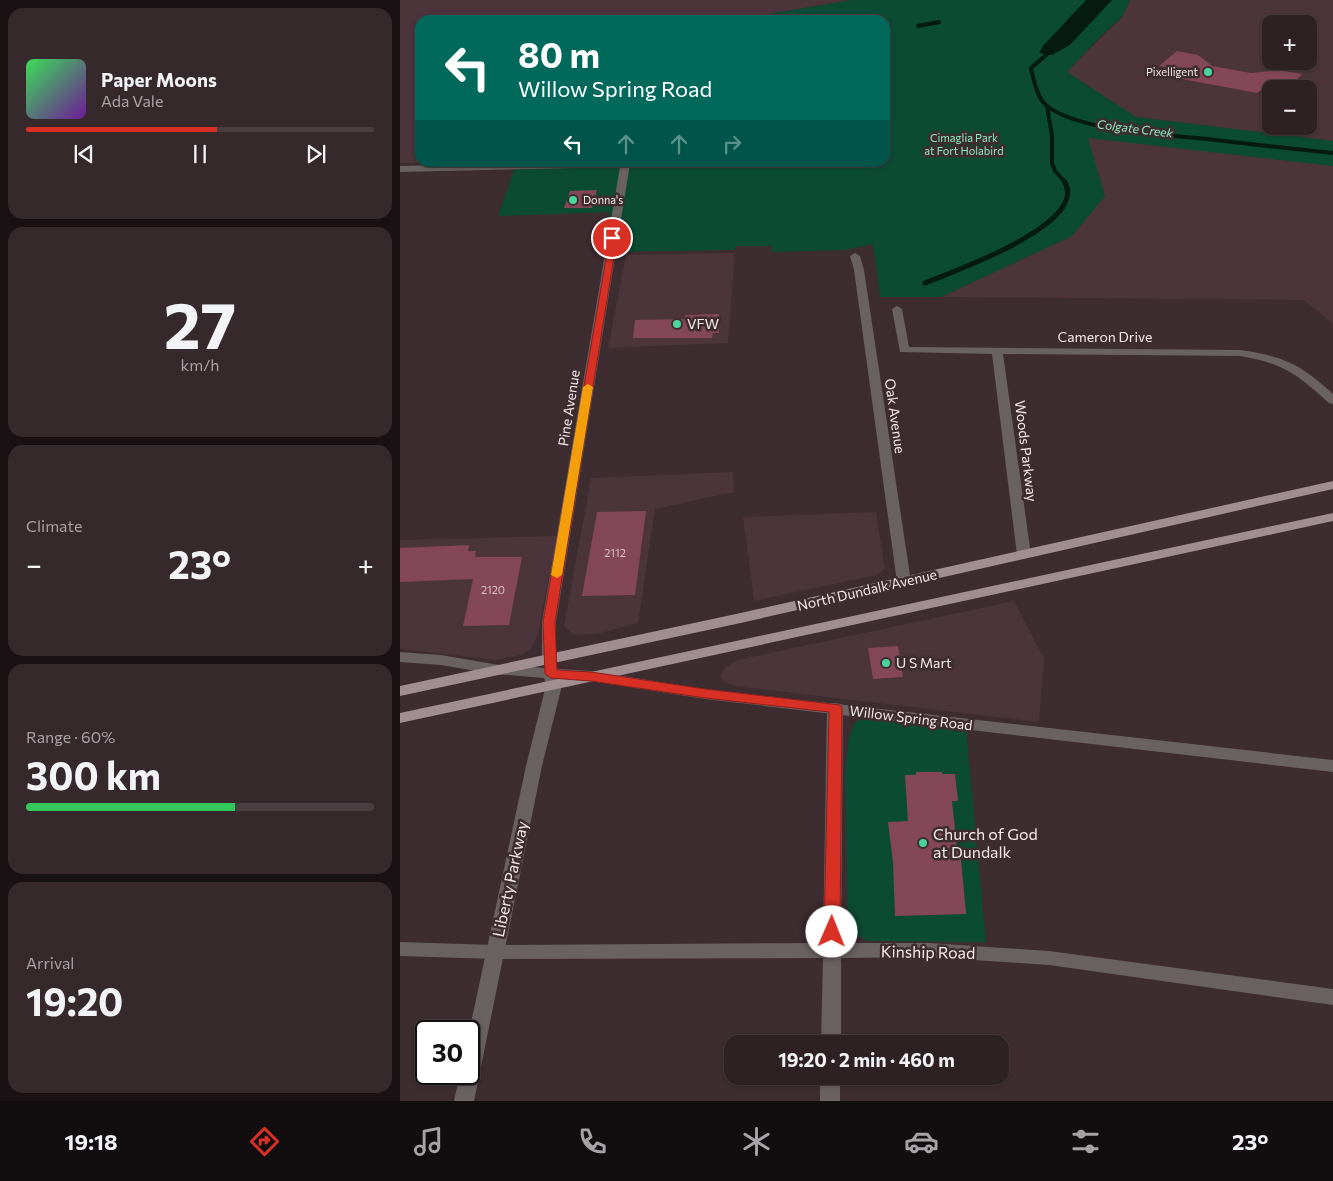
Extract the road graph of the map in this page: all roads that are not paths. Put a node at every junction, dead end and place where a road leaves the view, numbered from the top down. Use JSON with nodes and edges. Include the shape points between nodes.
{"nodes":[{"id":1,"x":490,"y":167,"type":"edge"},
{"id":2,"x":625,"y":167,"type":"edge"},
{"id":3,"x":400,"y":169,"type":"edge"},
{"id":4,"x":855,"y":256,"type":"dead end"},
{"id":5,"x":897,"y":309,"type":"dead end"},
{"id":6,"x":998,"y":351,"type":"junction"},
{"id":7,"x":1333,"y":400,"type":"edge"},
{"id":8,"x":1333,"y":485,"type":"edge"},
{"id":9,"x":1333,"y":517,"type":"edge"},
{"id":10,"x":1024,"y":555,"type":"junction"},
{"id":11,"x":904,"y":582,"type":"junction"},
{"id":12,"x":400,"y":657,"type":"edge"},
{"id":13,"x":499,"y":670,"type":"junction"},
{"id":14,"x":552,"y":672,"type":"junction"},
{"id":15,"x":591,"y":676,"type":"junction"},
{"id":16,"x":400,"y":691,"type":"edge"},
{"id":17,"x":835,"y":708,"type":"junction"},
{"id":18,"x":400,"y":718,"type":"edge"},
{"id":19,"x":1333,"y":766,"type":"edge"},
{"id":20,"x":400,"y":949,"type":"edge"},
{"id":21,"x":832,"y":951,"type":"junction"},
{"id":22,"x":495,"y":952,"type":"junction"},
{"id":23,"x":1333,"y":997,"type":"edge"},
{"id":24,"x":831,"y":1035,"type":"edge"},
{"id":25,"x":830,"y":1085,"type":"edge"},
{"id":26,"x":464,"y":1101,"type":"edge"},
{"id":27,"x":830,"y":1101,"type":"edge"}],
"edges":[{"from":1,"to":3,"type":"street"},
{"from":2,"to":14,"type":"street","name":"Pine Avenue","via":[[549,622]]},
{"from":4,"to":11,"type":"street","name":"Oak Avenue"},
{"from":5,"to":6,"type":"street","name":"Cameron Drive","via":[[904,350]]},
{"from":6,"to":7,"type":"street","name":"Cameron Drive","via":[[1264,356],[1296,368]]},
{"from":6,"to":10,"type":"street","name":"Woods Parkway"},
{"from":8,"to":10,"type":"main road","name":"North Dundalk Avenue"},
{"from":9,"to":15,"type":"main road","name":"North Dundalk Avenue"},
{"from":10,"to":11,"type":"main road","name":"North Dundalk Avenue"},
{"from":11,"to":14,"type":"main road","name":"North Dundalk Avenue"},
{"from":12,"to":13,"type":"street","name":"Willow Spring Road"},
{"from":13,"to":14,"type":"street","name":"Willow Spring Road"},
{"from":13,"to":16,"type":"main road"},
{"from":14,"to":15,"type":"street","name":"Willow Spring Road"},
{"from":14,"to":18,"type":"main road","name":"North Dundalk Avenue"},
{"from":14,"to":22,"type":"street","name":"Liberty Parkway"},
{"from":15,"to":17,"type":"street","name":"Willow Spring Road","via":[[705,694]]},
{"from":17,"to":19,"type":"street","name":"Willow Spring Road"},
{"from":17,"to":21,"type":"street"},
{"from":20,"to":22,"type":"street","name":"Kinship Road"},
{"from":21,"to":22,"type":"street","name":"Kinship Road"},
{"from":21,"to":23,"type":"street","name":"Kinship Road","via":[[929,950],[1049,958]]},
{"from":21,"to":24,"type":"street"},
{"from":22,"to":26,"type":"street","name":"Liberty Parkway"},
{"from":25,"to":27,"type":"street"}]}
